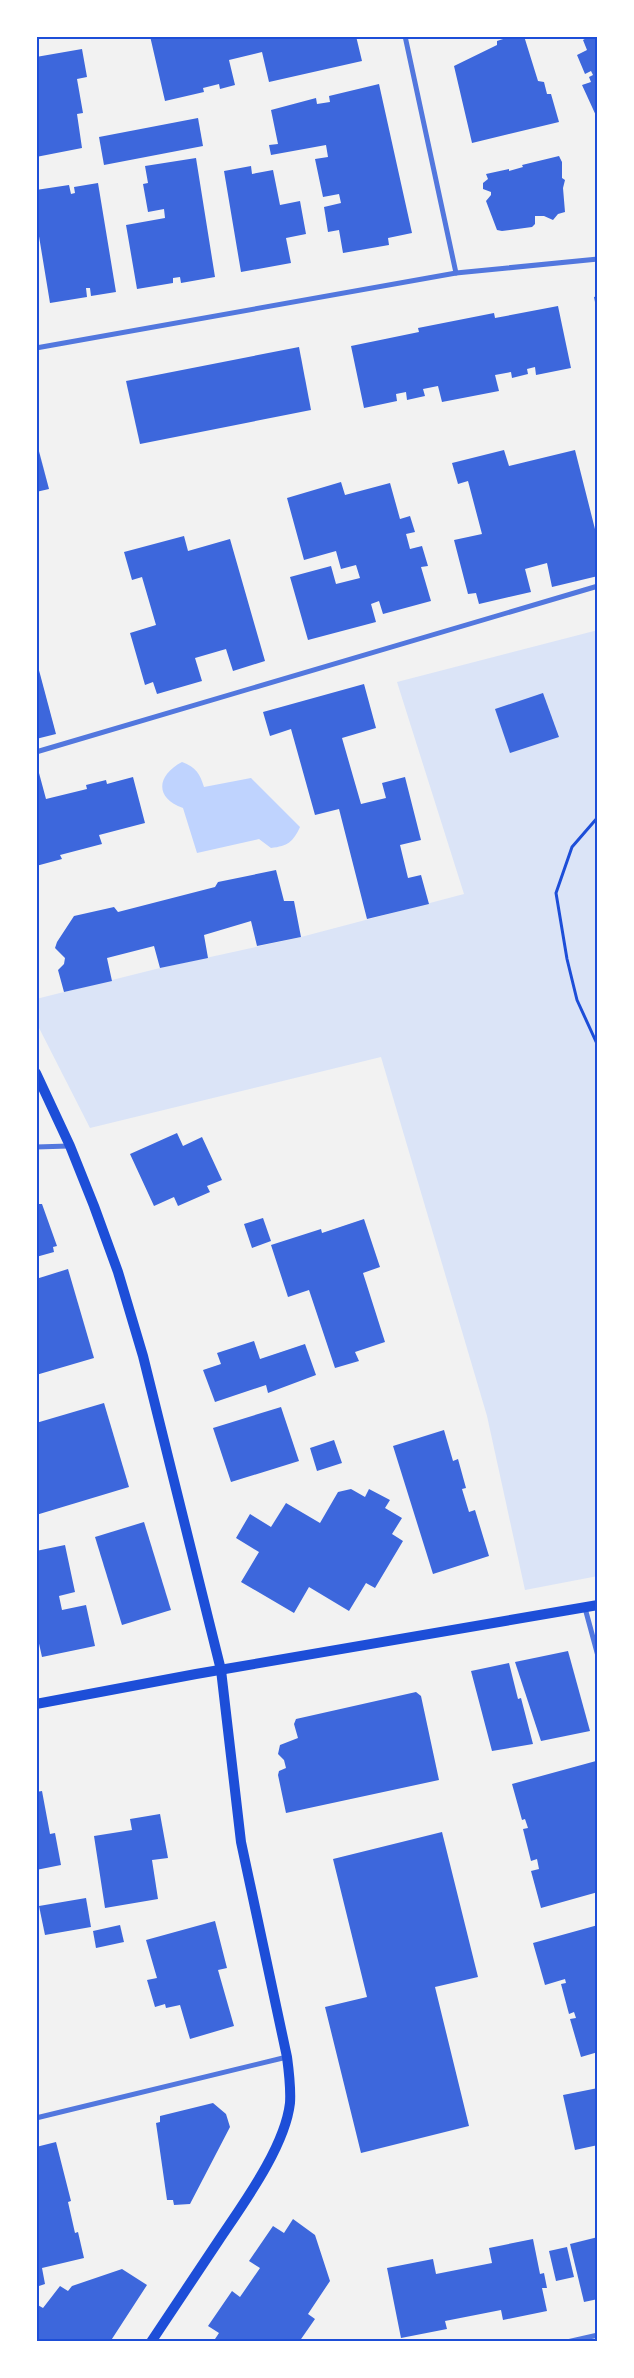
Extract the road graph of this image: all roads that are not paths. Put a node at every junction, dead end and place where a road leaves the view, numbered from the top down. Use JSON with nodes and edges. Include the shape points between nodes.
{"nodes":[{"id":1,"x":405,"y":36,"type":"edge"},
{"id":2,"x":598,"y":259,"type":"edge"},
{"id":3,"x":456,"y":273,"type":"junction"},
{"id":4,"x":36,"y":348,"type":"edge"},
{"id":5,"x":598,"y":586,"type":"edge"},
{"id":6,"x":36,"y":752,"type":"edge"},
{"id":7,"x":36,"y":1073,"type":"edge"},
{"id":8,"x":70,"y":1146,"type":"junction"},
{"id":9,"x":36,"y":1147,"type":"edge"},
{"id":10,"x":598,"y":1605,"type":"edge"},
{"id":11,"x":585,"y":1608,"type":"junction"},
{"id":12,"x":598,"y":1656,"type":"edge"},
{"id":13,"x":221,"y":1670,"type":"junction"},
{"id":14,"x":36,"y":1704,"type":"edge"},
{"id":15,"x":287,"y":2057,"type":"junction"},
{"id":16,"x":36,"y":2118,"type":"edge"},
{"id":17,"x":598,"y":2335,"type":"edge"},
{"id":18,"x":151,"y":2342,"type":"edge"},
{"id":19,"x":567,"y":2342,"type":"edge"}],
"edges":[{"from":1,"to":3,"type":"street"},
{"from":2,"to":3,"type":"street"},
{"from":3,"to":4,"type":"street"},
{"from":5,"to":6,"type":"street"},
{"from":7,"to":8,"type":"main road"},
{"from":8,"to":9,"type":"street"},
{"from":8,"to":13,"type":"main road","via":[[118,1272],[143,1356]]},
{"from":10,"to":11,"type":"main road"},
{"from":11,"to":12,"type":"street"},
{"from":11,"to":13,"type":"main road"},
{"from":13,"to":14,"type":"main road"},
{"from":13,"to":15,"type":"main road","via":[[241,1842]]},
{"from":15,"to":16,"type":"street"},
{"from":15,"to":18,"type":"main road","via":[[290,2104],[268,2161],[237,2214]]},
{"from":17,"to":19,"type":"street"}]}
